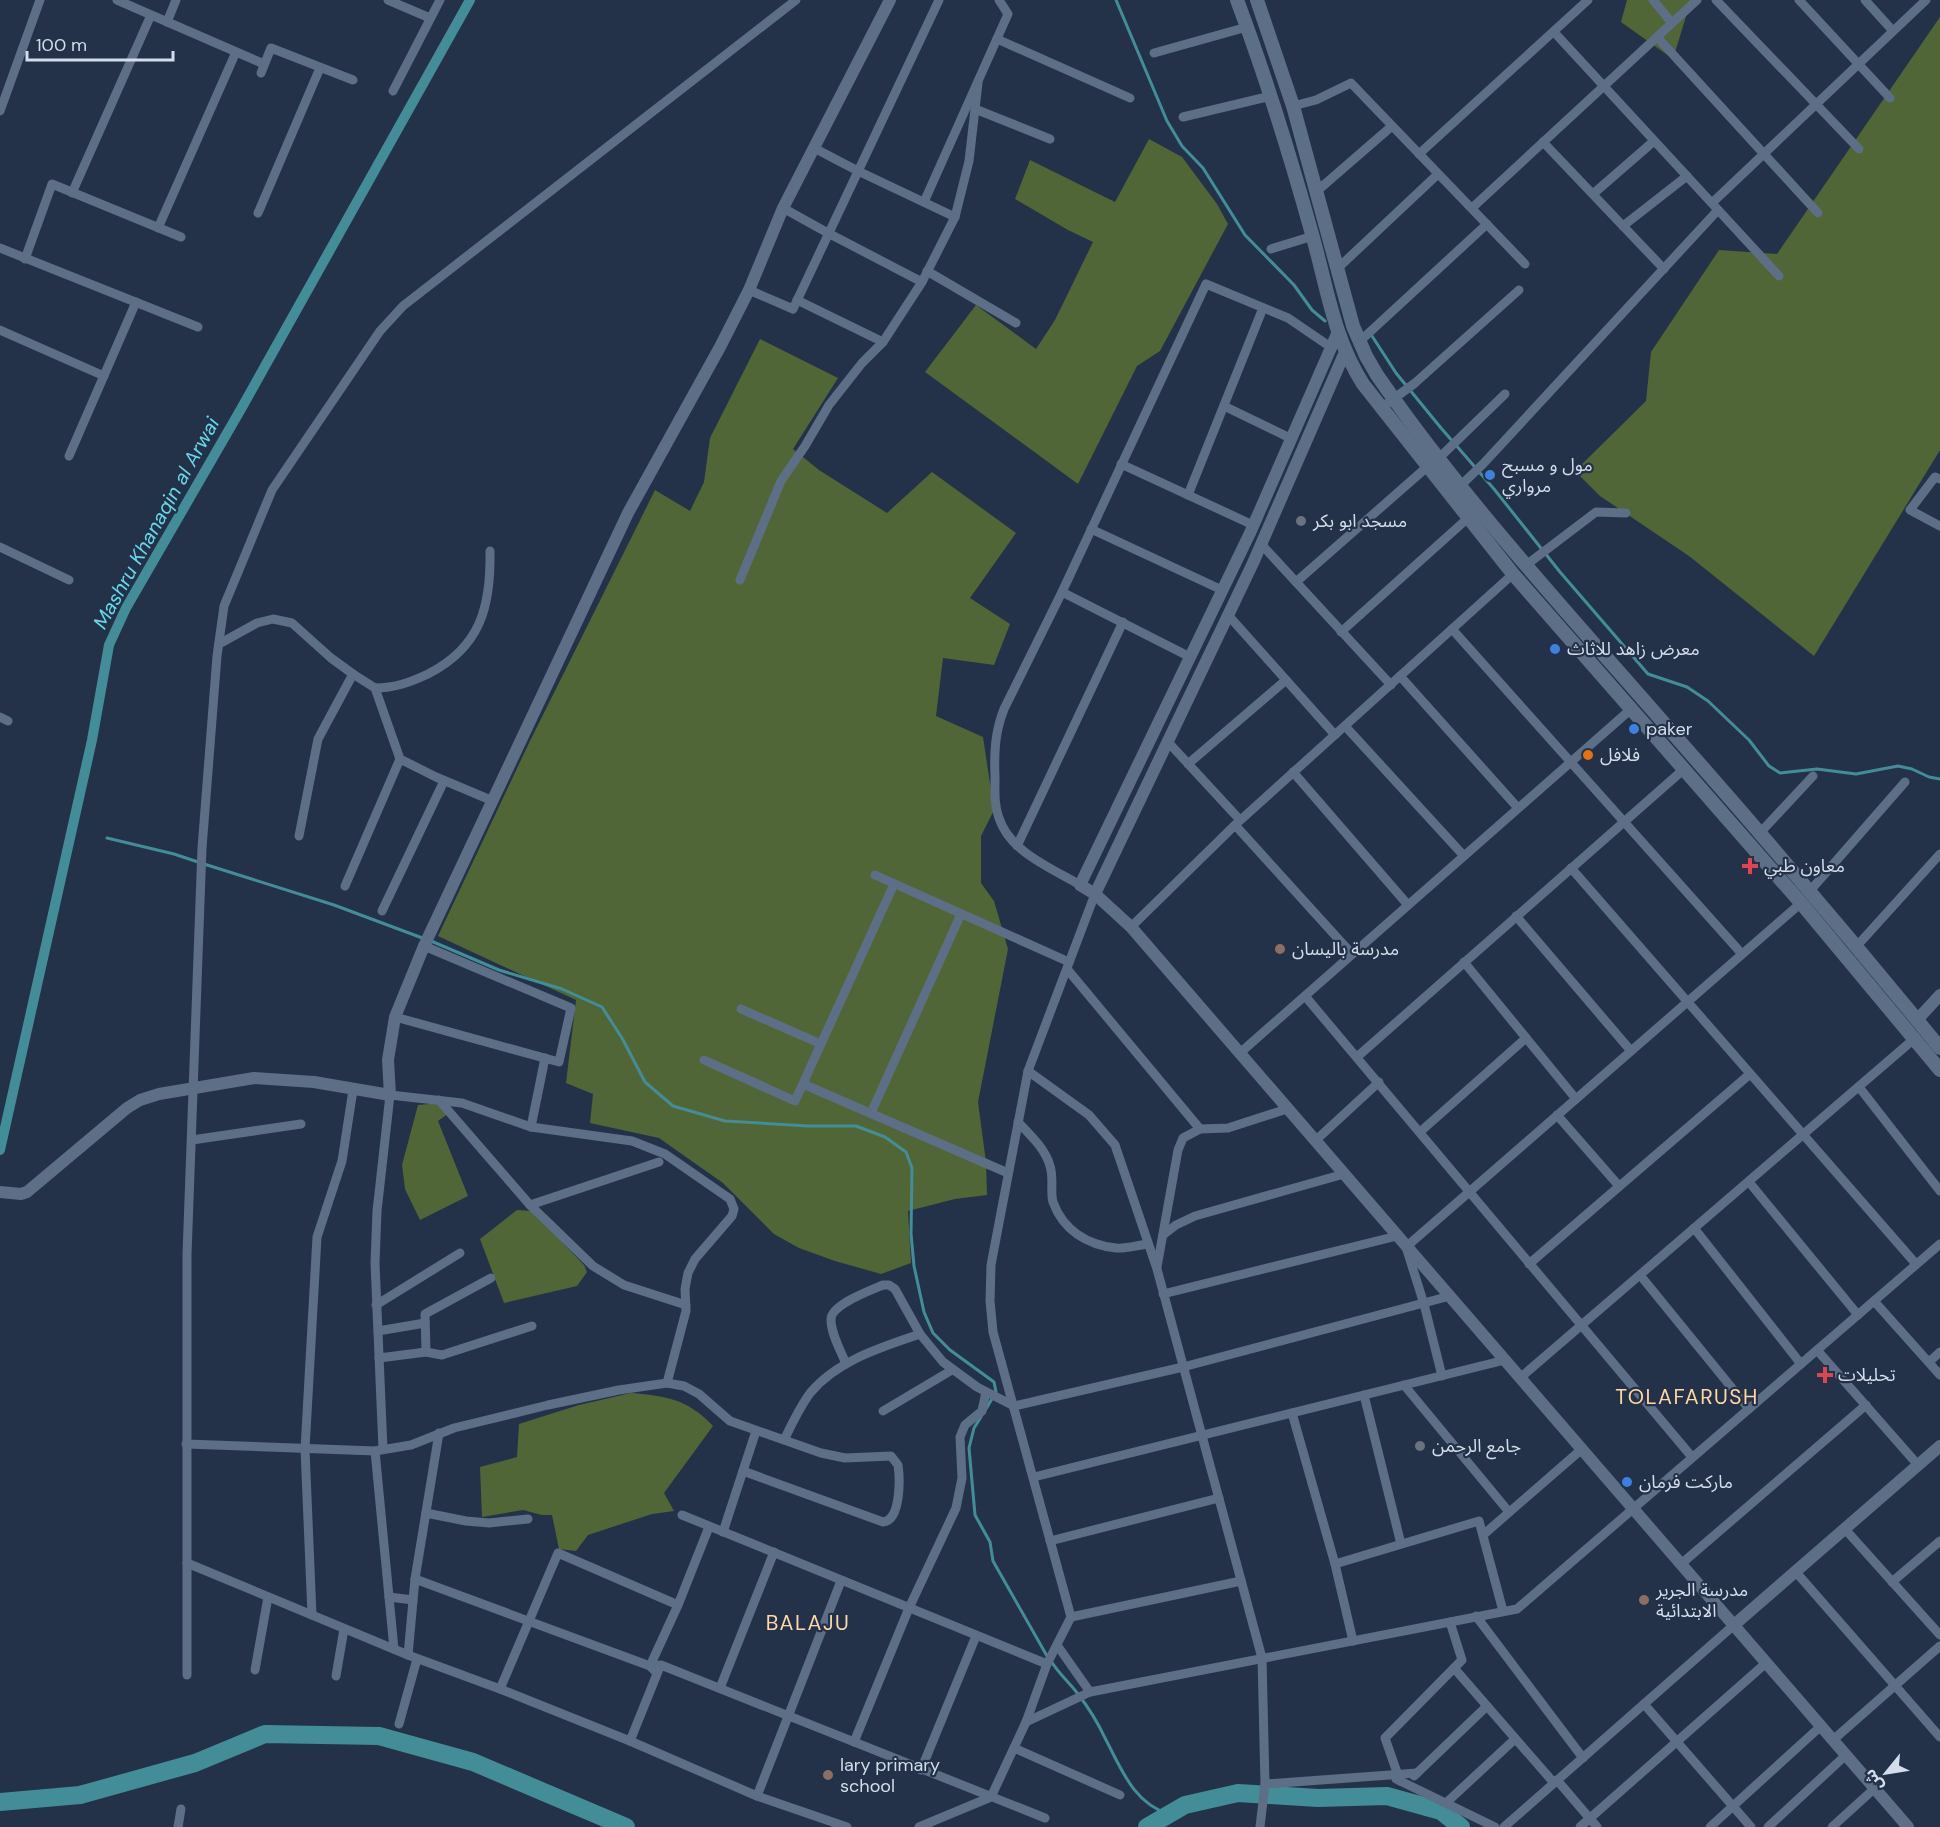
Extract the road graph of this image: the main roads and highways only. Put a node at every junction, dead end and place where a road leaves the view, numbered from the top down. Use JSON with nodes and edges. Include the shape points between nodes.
{"nodes":[{"id":1,"x":1237,"y":0,"type":"edge"},
{"id":2,"x":1257,"y":0,"type":"edge"},
{"id":3,"x":1293,"y":106,"type":"junction"},
{"id":4,"x":1276,"y":112,"type":"junction"},
{"id":5,"x":1573,"y":619,"type":"junction"},
{"id":6,"x":1562,"y":630,"type":"junction"},
{"id":7,"x":1775,"y":851,"type":"junction"},
{"id":8,"x":1764,"y":861,"type":"junction"},
{"id":9,"x":1805,"y":897,"type":"junction"},
{"id":10,"x":1940,"y":1048,"type":"edge"},
{"id":11,"x":1940,"y":1070,"type":"edge"}],
"edges":[{"from":1,"to":4,"type":"main road"},
{"from":2,"to":3,"type":"main road"},
{"from":3,"to":4,"type":"main road"},
{"from":3,"to":5,"type":"main road","via":[[1348,309],[1371,364],[1443,454],[1460,486],[1531,562]]},
{"from":4,"to":6,"type":"main road","via":[[1313,237],[1338,350],[1468,518]]},
{"from":5,"to":6,"type":"main road"},
{"from":5,"to":7,"type":"main road"},
{"from":6,"to":8,"type":"main road"},
{"from":7,"to":8,"type":"main road"},
{"from":7,"to":9,"type":"main road"},
{"from":8,"to":9,"type":"main road"},
{"from":9,"to":10,"type":"main road","via":[[1856,947]]},
{"from":9,"to":11,"type":"main road"}]}
